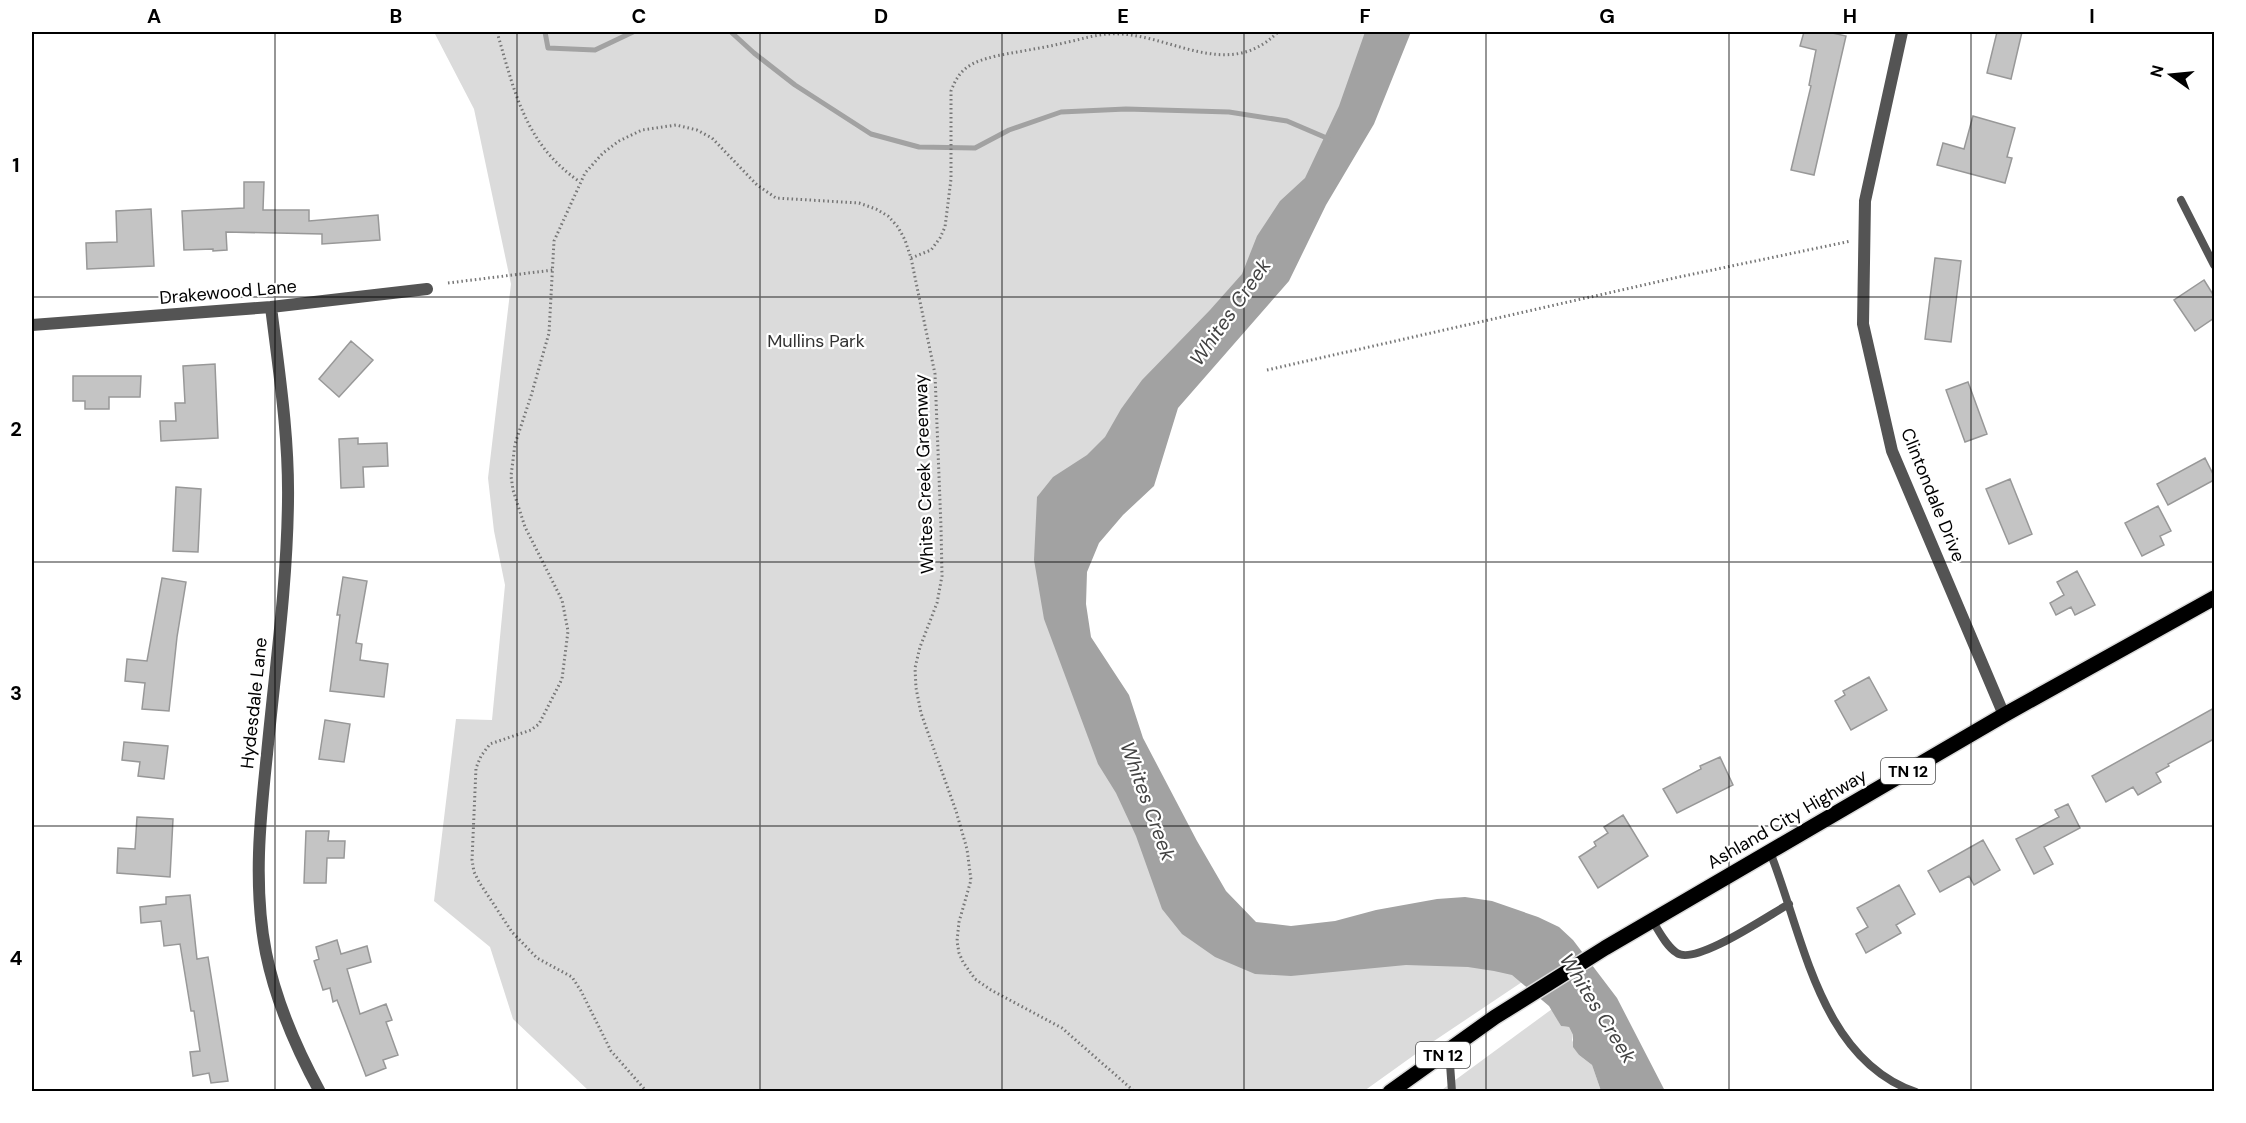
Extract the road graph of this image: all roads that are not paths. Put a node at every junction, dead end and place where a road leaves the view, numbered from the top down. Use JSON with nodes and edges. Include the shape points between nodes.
{"nodes":[{"id":1,"x":1902,"y":32,"type":"edge"},
{"id":2,"x":2181,"y":200,"type":"dead end"},
{"id":3,"x":2214,"y":265,"type":"edge"},
{"id":4,"x":427,"y":289,"type":"dead end"},
{"id":5,"x":272,"y":307,"type":"junction"},
{"id":6,"x":32,"y":325,"type":"edge"},
{"id":7,"x":2214,"y":598,"type":"edge"},
{"id":8,"x":2004,"y":715,"type":"junction"},
{"id":9,"x":1770,"y":852,"type":"junction"},
{"id":10,"x":1789,"y":904,"type":"junction"},
{"id":11,"x":1652,"y":920,"type":"junction"},
{"id":12,"x":1449,"y":1050,"type":"junction"},
{"id":13,"x":320,"y":1092,"type":"edge"},
{"id":14,"x":1390,"y":1092,"type":"edge"},
{"id":15,"x":1452,"y":1092,"type":"edge"},
{"id":16,"x":1916,"y":1092,"type":"edge"}],
"edges":[{"from":1,"to":8,"type":"street","name":"Clintondale Drive","via":[[1865,201],[1863,324],[1892,451]]},
{"from":2,"to":3,"type":"lane"},
{"from":4,"to":5,"type":"street","name":"Drakewood Lane"},
{"from":5,"to":6,"type":"street","name":"Drakewood Lane"},
{"from":5,"to":13,"type":"street","name":"Hydesdale Lane","via":[[286,423],[288,501],[258,881],[266,951],[279,1003]]},
{"from":7,"to":8,"type":"main road","name":"Ashland City Highway","number":"TN 12"},
{"from":8,"to":9,"type":"main road","name":"Ashland City Highway","number":"TN 12"},
{"from":9,"to":10,"type":"lane"},
{"from":9,"to":11,"type":"main road","name":"Ashland City Highway","number":"TN 12"},
{"from":10,"to":11,"type":"lane","via":[[1705,952],[1689,957],[1678,954],[1667,943]]},
{"from":10,"to":16,"type":"lane","via":[[1824,1002],[1838,1025],[1871,1067],[1899,1086]]},
{"from":11,"to":12,"type":"main road","name":"Ashland City Highway","number":"TN 12"},
{"from":12,"to":14,"type":"main road","name":"Ashland City Highway","number":"TN 12"},
{"from":12,"to":15,"type":"lane"}]}
